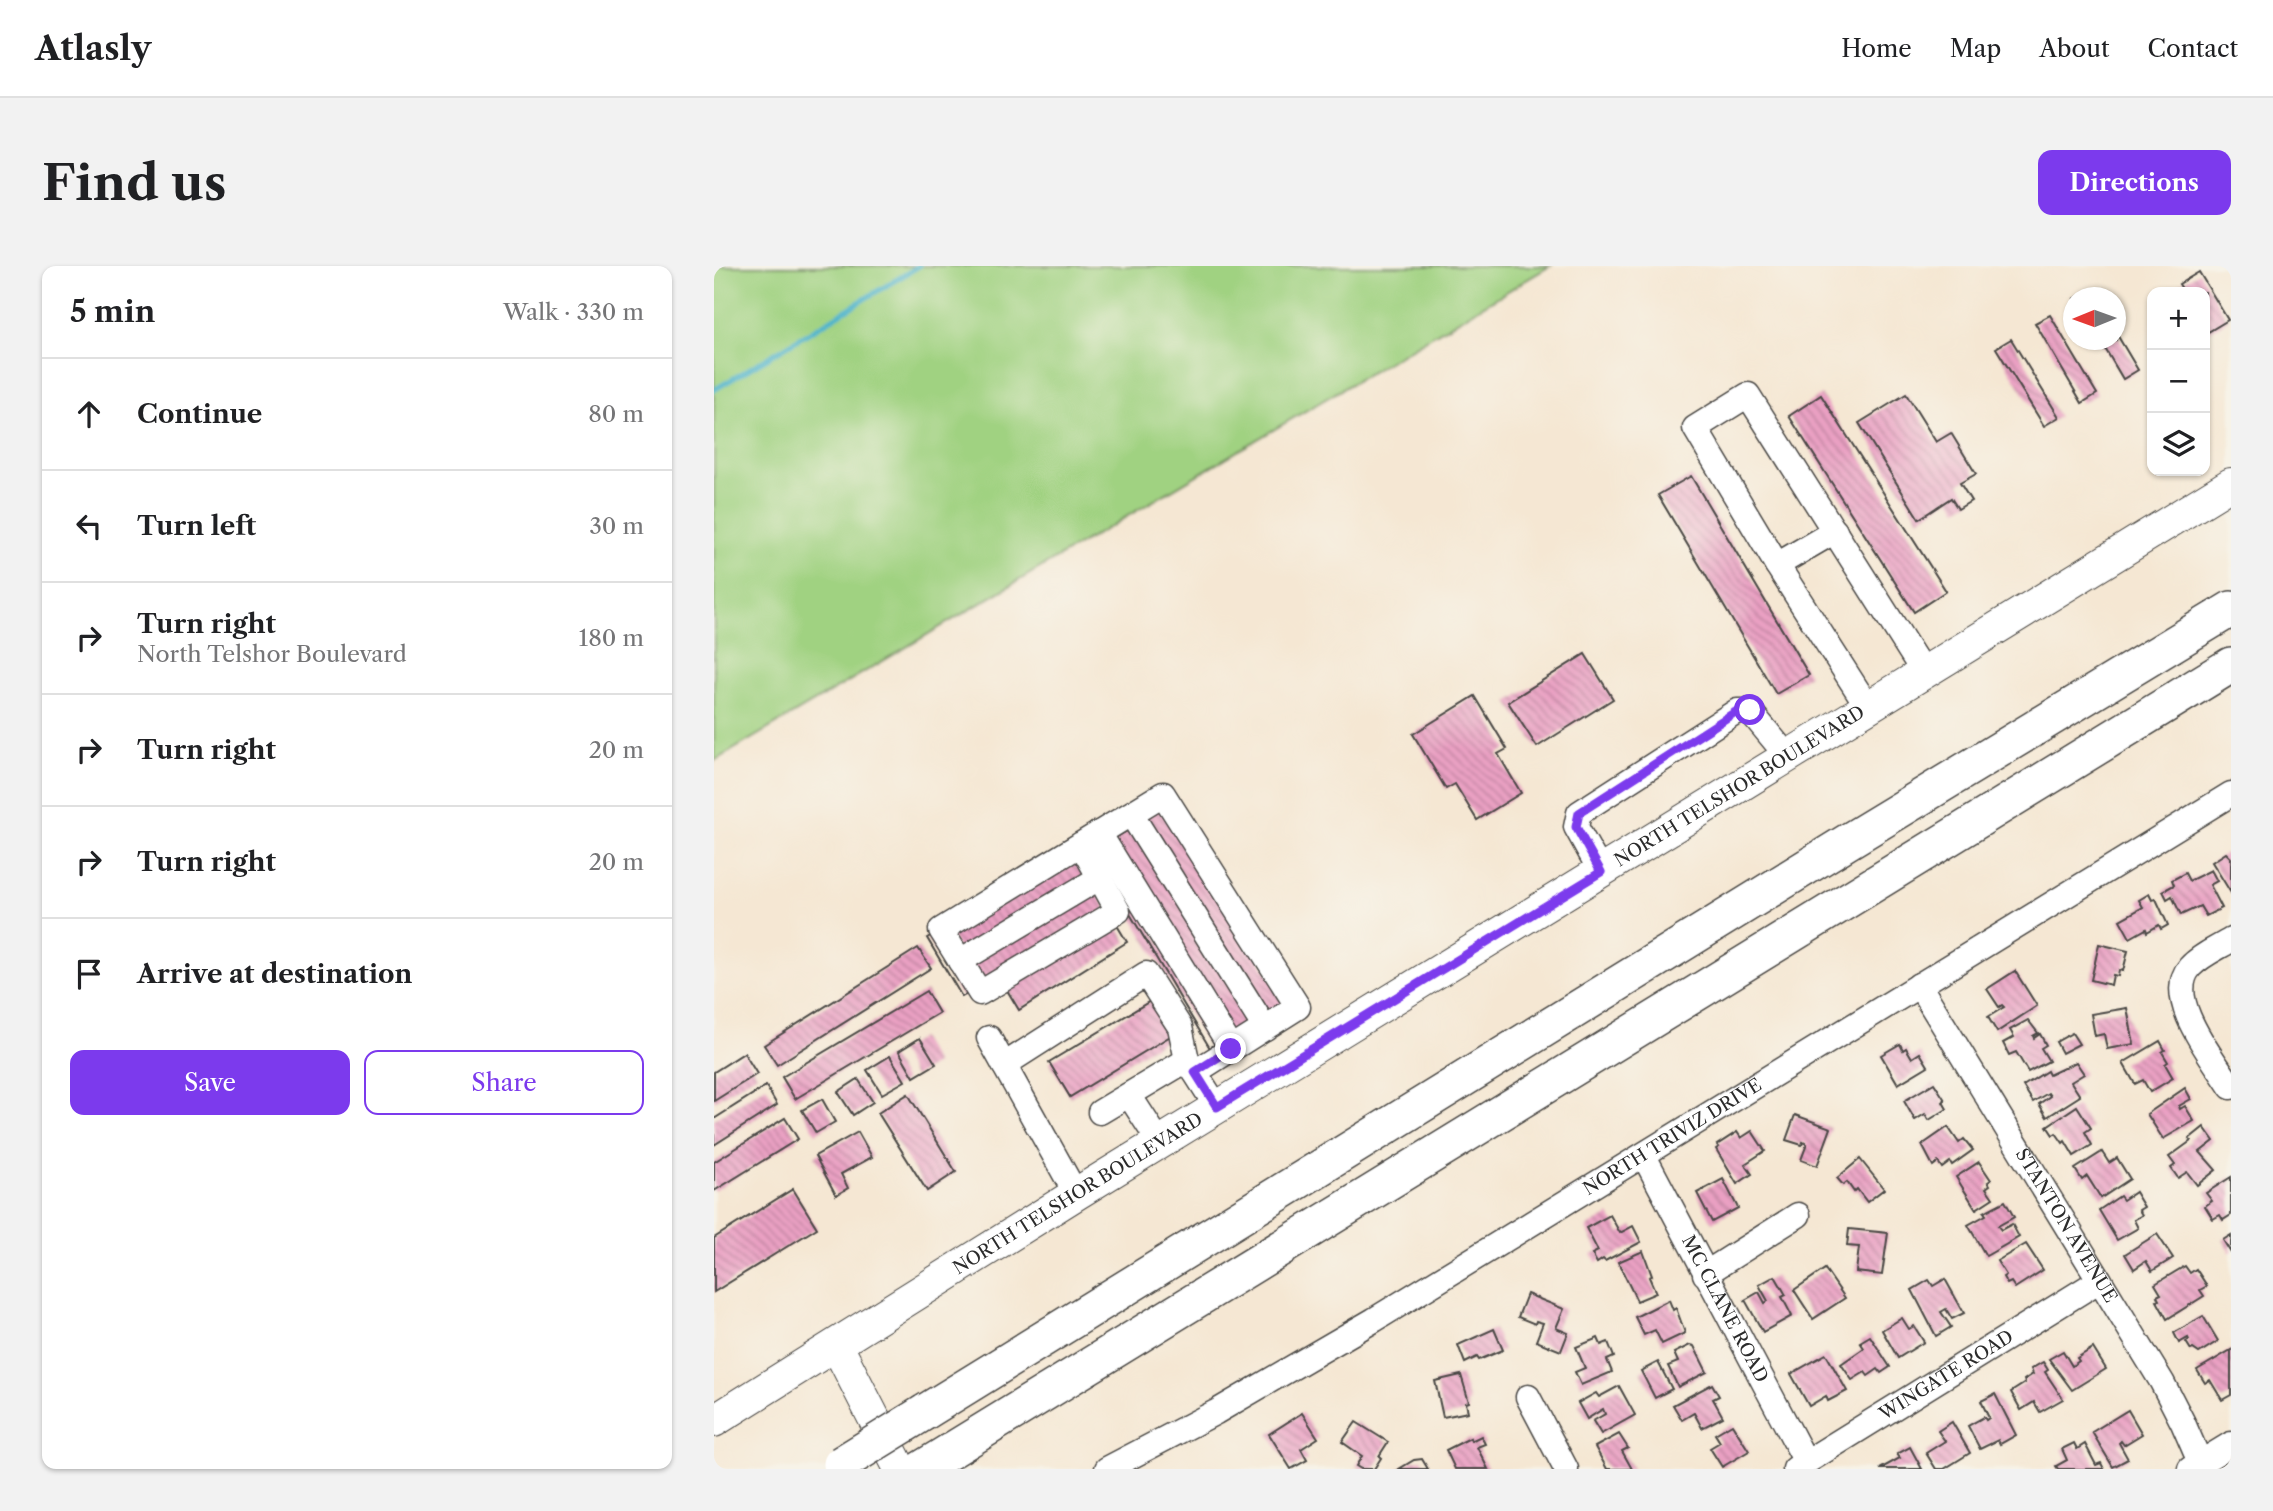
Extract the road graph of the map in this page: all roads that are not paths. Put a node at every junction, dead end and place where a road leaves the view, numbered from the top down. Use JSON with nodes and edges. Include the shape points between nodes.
{"nodes":[{"id":1,"x":2231,"y":484,"type":"edge"},
{"id":2,"x":1835,"y":531,"type":"junction"},
{"id":3,"x":1777,"y":565,"type":"junction"},
{"id":4,"x":2231,"y":609,"type":"edge"},
{"id":5,"x":2231,"y":665,"type":"edge"},
{"id":6,"x":1924,"y":673,"type":"junction"},
{"id":7,"x":1868,"y":707,"type":"junction"},
{"id":8,"x":1788,"y":757,"type":"junction"},
{"id":9,"x":2231,"y":794,"type":"edge"},
{"id":10,"x":1131,"y":814,"type":"junction"},
{"id":11,"x":1090,"y":839,"type":"junction"},
{"id":12,"x":1601,"y":872,"type":"junction"},
{"id":13,"x":1100,"y":877,"type":"junction"},
{"id":14,"x":2231,"y":940,"type":"edge"},
{"id":15,"x":960,"y":961,"type":"junction"},
{"id":16,"x":1919,"y":985,"type":"junction"},
{"id":17,"x":1265,"y":1028,"type":"junction"},
{"id":18,"x":989,"y":1038,"type":"dead end"},
{"id":19,"x":1231,"y":1049,"type":"junction"},
{"id":20,"x":1004,"y":1065,"type":"junction"},
{"id":21,"x":1191,"y":1066,"type":"junction"},
{"id":22,"x":2231,"y":1087,"type":"edge"},
{"id":23,"x":1129,"y":1095,"type":"junction"},
{"id":24,"x":1217,"y":1107,"type":"junction"},
{"id":25,"x":1100,"y":1112,"type":"dead end"},
{"id":26,"x":1160,"y":1143,"type":"junction"},
{"id":27,"x":1644,"y":1156,"type":"junction"},
{"id":28,"x":1076,"y":1194,"type":"junction"},
{"id":29,"x":1798,"y":1215,"type":"dead end"},
{"id":30,"x":1705,"y":1274,"type":"junction"},
{"id":31,"x":2100,"y":1280,"type":"junction"},
{"id":32,"x":837,"y":1346,"type":"junction"},
{"id":33,"x":1528,"y":1397,"type":"dead end"},
{"id":34,"x":714,"y":1420,"type":"edge"},
{"id":35,"x":2231,"y":1444,"type":"edge"},
{"id":36,"x":934,"y":1461,"type":"edge"},
{"id":37,"x":837,"y":1466,"type":"edge"},
{"id":38,"x":1800,"y":1466,"type":"edge"},
{"id":39,"x":2198,"y":1467,"type":"edge"},
{"id":40,"x":900,"y":1469,"type":"edge"},
{"id":41,"x":1107,"y":1469,"type":"edge"},
{"id":42,"x":1566,"y":1469,"type":"edge"}],
"edges":[{"from":1,"to":6,"type":"main road","name":"NORTH TELSHOR BOULEVARD"},
{"from":2,"to":3,"type":"street"},
{"from":2,"to":3,"type":"street","via":[[1748,395],[1695,428]]},
{"from":2,"to":6,"type":"street"},
{"from":3,"to":7,"type":"street"},
{"from":4,"to":37,"type":"highway","bridge":true},
{"from":5,"to":36,"type":"highway"},
{"from":6,"to":7,"type":"main road","name":"NORTH TELSHOR BOULEVARD"},
{"from":7,"to":8,"type":"main road","name":"NORTH TELSHOR BOULEVARD"},
{"from":8,"to":12,"type":"main road","name":"NORTH TELSHOR BOULEVARD"},
{"from":8,"to":12,"type":"street","via":[[1750,710],[1737,711],[1579,813],[1576,827]]},
{"from":9,"to":16,"type":"street","name":"NORTH TRIVIZ DRIVE"},
{"from":10,"to":11,"type":"street"},
{"from":10,"to":17,"type":"street"},
{"from":10,"to":17,"type":"street","via":[[1163,794],[1298,1007]]},
{"from":11,"to":13,"type":"street"},
{"from":11,"to":15,"type":"street","via":[[941,930]]},
{"from":11,"to":19,"type":"street"},
{"from":12,"to":24,"type":"main road","name":"NORTH TELSHOR BOULEVARD"},
{"from":13,"to":15,"type":"street"},
{"from":13,"to":15,"type":"street","via":[[1118,911],[980,993]]},
{"from":14,"to":22,"type":"street","via":[[2173,981],[2183,1007]]},
{"from":16,"to":27,"type":"street","name":"NORTH TRIVIZ DRIVE"},
{"from":16,"to":31,"type":"street","name":"STANTON AVENUE"},
{"from":17,"to":19,"type":"street"},
{"from":18,"to":20,"type":"street"},
{"from":19,"to":21,"type":"street"},
{"from":20,"to":21,"type":"street","via":[[1146,974],[1180,1027]]},
{"from":20,"to":28,"type":"street"},
{"from":21,"to":23,"type":"street"},
{"from":21,"to":24,"type":"street"},
{"from":23,"to":25,"type":"street"},
{"from":23,"to":26,"type":"street"},
{"from":24,"to":26,"type":"main road","name":"NORTH TELSHOR BOULEVARD"},
{"from":26,"to":28,"type":"main road","name":"NORTH TELSHOR BOULEVARD"},
{"from":27,"to":30,"type":"street","name":"MC CLANE ROAD"},
{"from":27,"to":41,"type":"street","name":"NORTH TRIVIZ DRIVE","via":[[1374,1320]]},
{"from":28,"to":32,"type":"main road","name":"NORTH TELSHOR BOULEVARD"},
{"from":29,"to":30,"type":"street"},
{"from":30,"to":38,"type":"street","name":"MC CLANE ROAD"},
{"from":31,"to":38,"type":"street","name":"WINGATE ROAD"},
{"from":31,"to":39,"type":"street","name":"STANTON AVENUE","via":[[2173,1402]]},
{"from":32,"to":34,"type":"main road","name":"NORTH TELSHOR BOULEVARD"},
{"from":32,"to":40,"type":"main road"},
{"from":33,"to":42,"type":"street"},
{"from":35,"to":39,"type":"street"}]}
